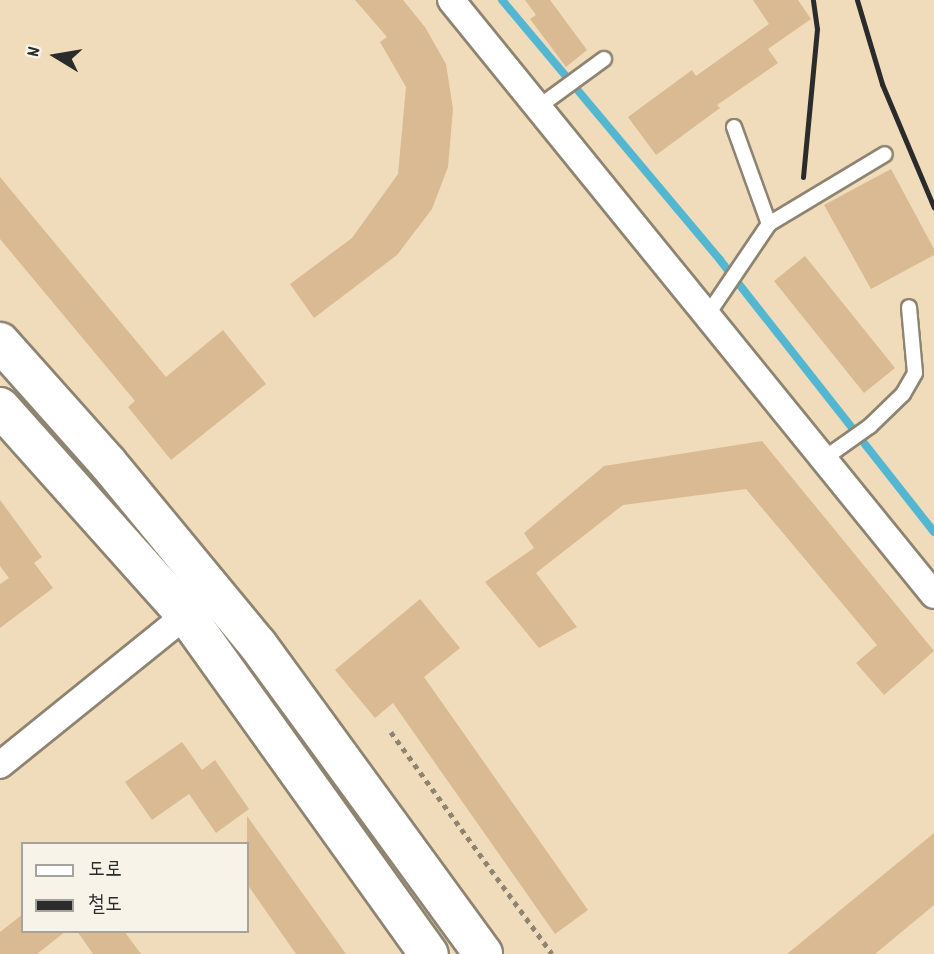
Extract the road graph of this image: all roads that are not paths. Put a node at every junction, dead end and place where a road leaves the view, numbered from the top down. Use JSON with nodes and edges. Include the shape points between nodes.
{"nodes":[{"id":1,"x":451,"y":0,"type":"edge"},
{"id":2,"x":604,"y":59,"type":"dead end"},
{"id":3,"x":544,"y":103,"type":"junction"},
{"id":4,"x":734,"y":127,"type":"dead end"},
{"id":5,"x":885,"y":154,"type":"dead end"},
{"id":6,"x":769,"y":224,"type":"junction"},
{"id":7,"x":909,"y":307,"type":"dead end"},
{"id":8,"x":711,"y":311,"type":"junction"},
{"id":9,"x":0,"y":342,"type":"edge"},
{"id":10,"x":0,"y":407,"type":"edge"},
{"id":11,"x":822,"y":460,"type":"junction"},
{"id":12,"x":212,"y":586,"type":"junction"},
{"id":13,"x":934,"y":595,"type":"edge"},
{"id":14,"x":186,"y":615,"type":"junction"},
{"id":15,"x":0,"y":765,"type":"edge"},
{"id":16,"x":429,"y":954,"type":"edge"},
{"id":17,"x":483,"y":954,"type":"edge"}],
"edges":[{"from":1,"to":3,"type":"street"},
{"from":2,"to":3,"type":"lane"},
{"from":3,"to":8,"type":"street"},
{"from":4,"to":6,"type":"lane"},
{"from":5,"to":6,"type":"lane"},
{"from":6,"to":8,"type":"lane"},
{"from":7,"to":11,"type":"lane","via":[[915,373],[904,394],[870,426]]},
{"from":8,"to":11,"type":"street"},
{"from":9,"to":12,"type":"main road"},
{"from":10,"to":14,"type":"main road"},
{"from":11,"to":13,"type":"street"},
{"from":12,"to":14,"type":"street"},
{"from":12,"to":17,"type":"main road"},
{"from":14,"to":15,"type":"street"},
{"from":14,"to":16,"type":"main road"}]}
